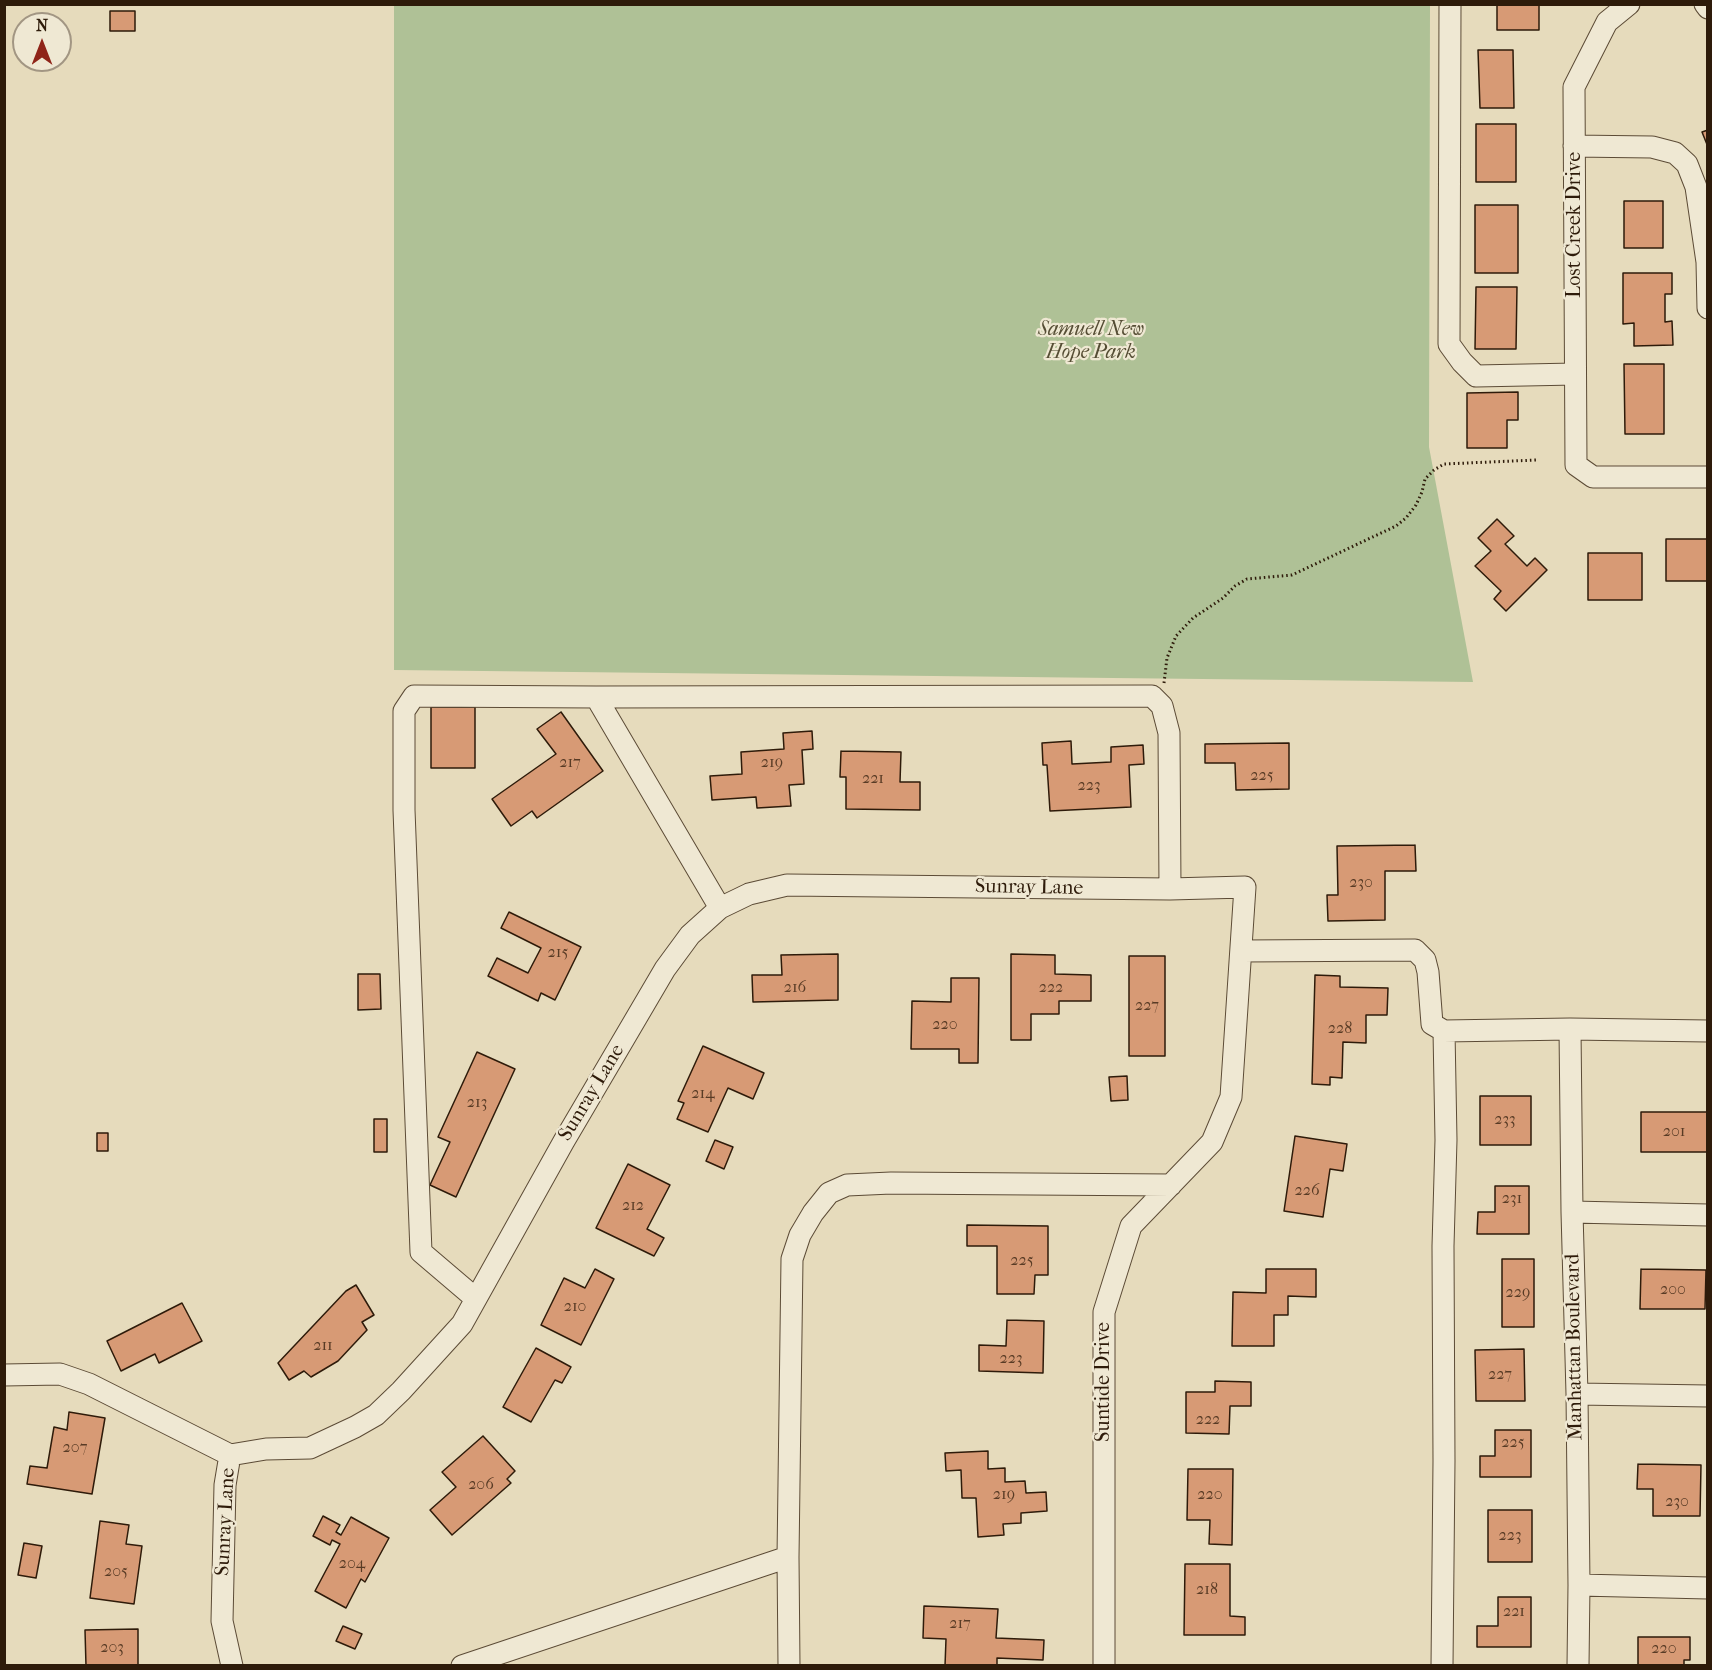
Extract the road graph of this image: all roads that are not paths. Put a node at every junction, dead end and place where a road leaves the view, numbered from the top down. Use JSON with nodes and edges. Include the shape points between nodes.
{"nodes":[{"id":1,"x":1450,"y":4,"type":"edge"},
{"id":2,"x":1629,"y":4,"type":"edge"},
{"id":3,"x":1574,"y":146,"type":"junction"},
{"id":4,"x":1707,"y":308,"type":"edge"},
{"id":5,"x":1575,"y":374,"type":"junction"},
{"id":6,"x":1707,"y":477,"type":"edge"},
{"id":7,"x":597,"y":697,"type":"junction"},
{"id":8,"x":1245,"y":887,"type":"joint"},
{"id":9,"x":1170,"y":890,"type":"junction"},
{"id":10,"x":720,"y":908,"type":"junction"},
{"id":11,"x":1241,"y":951,"type":"junction"},
{"id":12,"x":1570,"y":1029,"type":"junction"},
{"id":13,"x":1444,"y":1031,"type":"junction"},
{"id":14,"x":1707,"y":1031,"type":"edge"},
{"id":15,"x":1171,"y":1185,"type":"junction"},
{"id":16,"x":1572,"y":1212,"type":"junction"},
{"id":17,"x":1707,"y":1215,"type":"edge"},
{"id":18,"x":475,"y":1298,"type":"junction"},
{"id":19,"x":4,"y":1375,"type":"edge"},
{"id":20,"x":1577,"y":1394,"type":"junction"},
{"id":21,"x":1707,"y":1396,"type":"edge"},
{"id":22,"x":230,"y":1455,"type":"junction"},
{"id":23,"x":788,"y":1557,"type":"junction"},
{"id":24,"x":1579,"y":1585,"type":"junction"},
{"id":25,"x":1707,"y":1588,"type":"edge"},
{"id":26,"x":232,"y":1665,"type":"edge"},
{"id":27,"x":462,"y":1665,"type":"edge"},
{"id":28,"x":789,"y":1665,"type":"edge"},
{"id":29,"x":1104,"y":1665,"type":"edge"},
{"id":30,"x":1442,"y":1665,"type":"edge"},
{"id":31,"x":1578,"y":1665,"type":"edge"}],
"edges":[{"from":1,"to":5,"type":"street","via":[[1449,345],[1476,376]]},
{"from":2,"to":3,"type":"street","name":"Lost Creek Drive","via":[[1607,22],[1574,87]]},
{"from":3,"to":4,"type":"street","via":[[1652,147],[1675,153],[1687,164],[1696,187],[1707,262]]},
{"from":3,"to":5,"type":"street","name":"Lost Creek Drive"},
{"from":5,"to":6,"type":"street","name":"Lost Creek Drive","via":[[1576,465],[1593,477]]},
{"from":7,"to":9,"type":"street","via":[[1152,696],[1162,706],[1169,733]]},
{"from":7,"to":10,"type":"street"},
{"from":7,"to":18,"type":"street","via":[[414,696],[404,711],[404,810],[421,1252]]},
{"from":8,"to":9,"type":"street","name":"Sunray Lane"},
{"from":8,"to":11,"type":"street","name":"Suntide Drive"},
{"from":9,"to":10,"type":"street","name":"Sunray Lane","via":[[787,885],[749,894]]},
{"from":10,"to":18,"type":"street","name":"Sunray Lane","via":[[690,935],[665,969]]},
{"from":11,"to":13,"type":"street","via":[[1415,950],[1425,960],[1428,972],[1432,1024]]},
{"from":11,"to":15,"type":"street","name":"Suntide Drive","via":[[1231,1097],[1212,1142]]},
{"from":12,"to":13,"type":"street"},
{"from":12,"to":14,"type":"street"},
{"from":12,"to":16,"type":"street","name":"Manhattan Boulevard"},
{"from":13,"to":30,"type":"street"},
{"from":15,"to":23,"type":"street","via":[[891,1183],[847,1185],[829,1193],[800,1235],[792,1259]]},
{"from":15,"to":29,"type":"street","name":"Suntide Drive","via":[[1131,1226],[1104,1312]]},
{"from":16,"to":17,"type":"street"},
{"from":16,"to":20,"type":"street","name":"Manhattan Boulevard"},
{"from":18,"to":22,"type":"street","name":"Sunray Lane","via":[[462,1324],[376,1415],[310,1448]]},
{"from":19,"to":22,"type":"street","via":[[60,1374],[79,1380]]},
{"from":20,"to":21,"type":"street"},
{"from":20,"to":24,"type":"street","name":"Manhattan Boulevard"},
{"from":22,"to":26,"type":"street","name":"Sunray Lane","via":[[225,1485],[222,1621]]},
{"from":23,"to":27,"type":"street"},
{"from":23,"to":28,"type":"street"},
{"from":24,"to":25,"type":"street"},
{"from":24,"to":31,"type":"street","name":"Manhattan Boulevard"}]}
